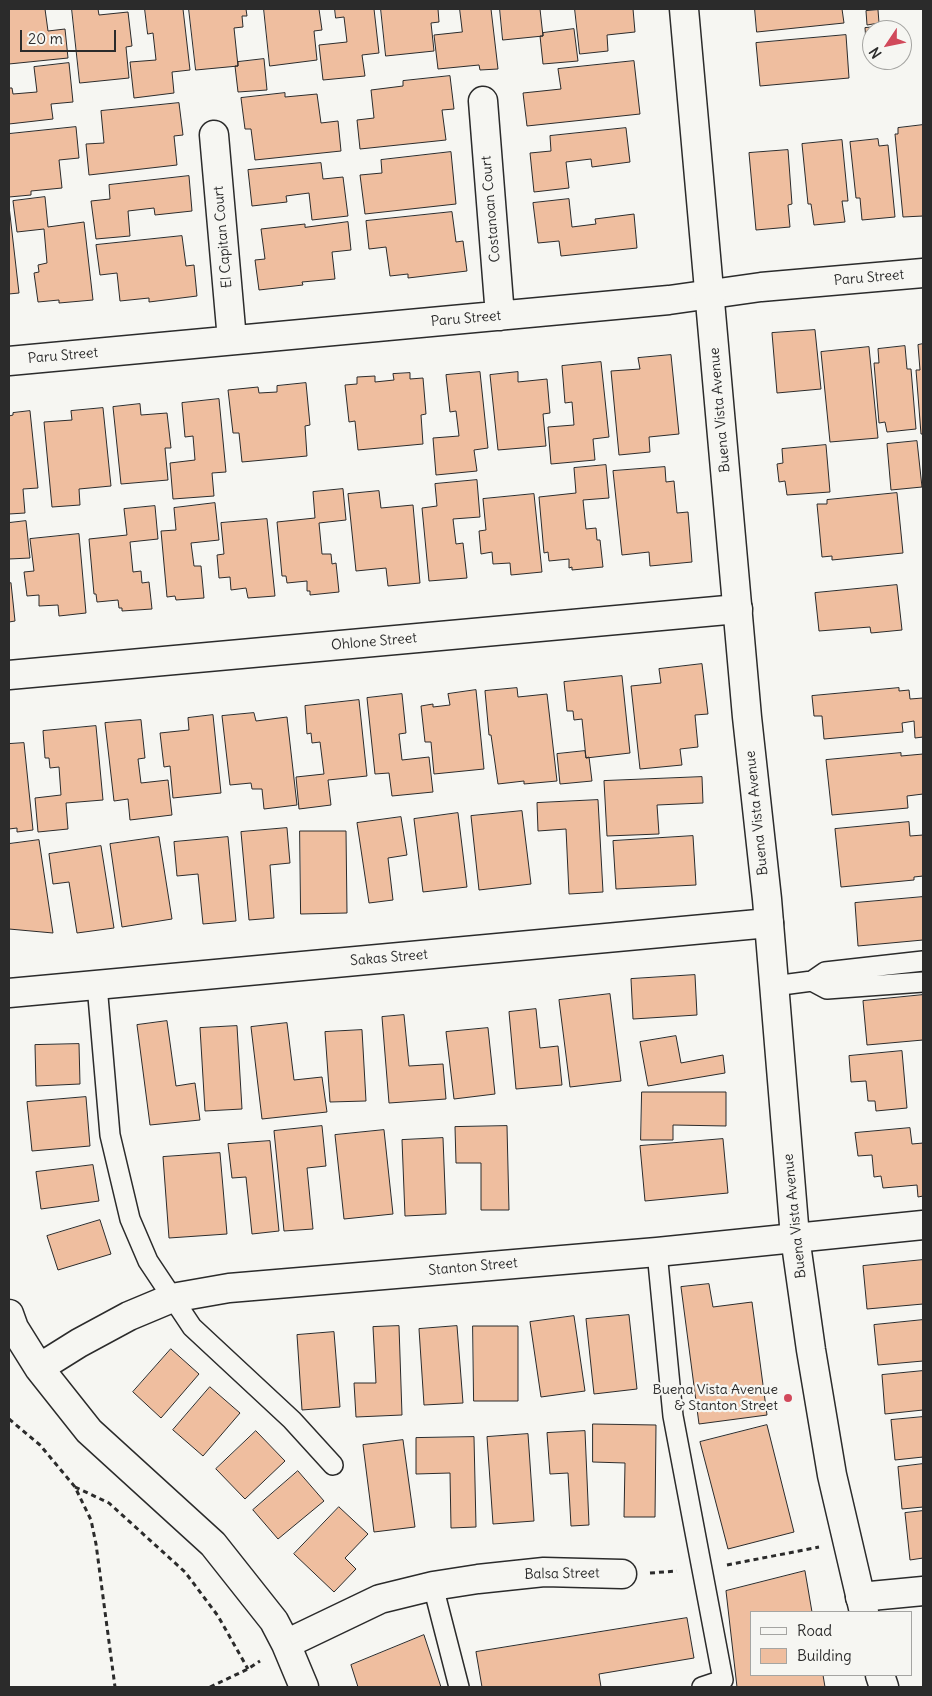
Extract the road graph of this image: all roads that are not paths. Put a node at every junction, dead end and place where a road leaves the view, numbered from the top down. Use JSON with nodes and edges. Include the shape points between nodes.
{"nodes":[{"id":1,"x":684,"y":9,"type":"edge"},
{"id":2,"x":482,"y":102,"type":"dead end"},
{"id":3,"x":214,"y":135,"type":"dead end"},
{"id":4,"x":923,"y":273,"type":"edge"},
{"id":5,"x":710,"y":294,"type":"junction"},
{"id":6,"x":500,"y":316,"type":"junction"},
{"id":7,"x":232,"y":340,"type":"junction"},
{"id":8,"x":9,"y":361,"type":"edge"},
{"id":9,"x":738,"y":609,"type":"junction"},
{"id":10,"x":9,"y":675,"type":"edge"},
{"id":11,"x":769,"y":923,"type":"junction"},
{"id":12,"x":923,"y":961,"type":"edge"},
{"id":13,"x":812,"y":981,"type":"junction"},
{"id":14,"x":923,"y":982,"type":"edge"},
{"id":15,"x":97,"y":985,"type":"junction"},
{"id":16,"x":774,"y":986,"type":"junction"},
{"id":17,"x":9,"y":993,"type":"edge"},
{"id":18,"x":923,"y":1225,"type":"edge"},
{"id":19,"x":795,"y":1237,"type":"junction"},
{"id":20,"x":657,"y":1252,"type":"junction"},
{"id":21,"x":172,"y":1298,"type":"junction"},
{"id":22,"x":9,"y":1314,"type":"edge"},
{"id":23,"x":39,"y":1368,"type":"junction"},
{"id":24,"x":333,"y":1465,"type":"dead end"},
{"id":25,"x":622,"y":1574,"type":"road end"},
{"id":26,"x":433,"y":1586,"type":"junction"},
{"id":27,"x":923,"y":1591,"type":"edge"},
{"id":28,"x":862,"y":1605,"type":"edge"},
{"id":29,"x":276,"y":1650,"type":"junction"},
{"id":30,"x":304,"y":1687,"type":"edge"},
{"id":31,"x":459,"y":1687,"type":"edge"},
{"id":32,"x":702,"y":1687,"type":"edge"}],
"edges":[{"from":1,"to":5,"type":"street","name":"Buena Vista Avenue"},
{"from":2,"to":6,"type":"street","name":"Costanoan Court"},
{"from":3,"to":7,"type":"street","name":"El Capitan Court"},
{"from":4,"to":5,"type":"street","name":"Paru Street"},
{"from":5,"to":6,"type":"street","name":"Paru Street"},
{"from":5,"to":9,"type":"street","name":"Buena Vista Avenue"},
{"from":6,"to":7,"type":"street","name":"Paru Street"},
{"from":7,"to":8,"type":"street","name":"Paru Street"},
{"from":9,"to":10,"type":"street","name":"Ohlone Street"},
{"from":9,"to":11,"type":"street","name":"Buena Vista Avenue"},
{"from":11,"to":15,"type":"street","name":"Sakas Street"},
{"from":11,"to":16,"type":"street","name":"Buena Vista Avenue"},
{"from":12,"to":13,"type":"lane","via":[[825,972]]},
{"from":13,"to":14,"type":"lane","via":[[827,989]]},
{"from":13,"to":16,"type":"lane"},
{"from":15,"to":17,"type":"street","name":"Sakas Street"},
{"from":15,"to":21,"type":"lane","via":[[110,1135],[130,1219],[148,1261]]},
{"from":16,"to":19,"type":"street","name":"Buena Vista Avenue"},
{"from":18,"to":19,"type":"street","name":"Stanton Street"},
{"from":19,"to":20,"type":"street","name":"Stanton Street"},
{"from":19,"to":28,"type":"street","name":"Buena Vista Avenue","via":[[832,1475]]},
{"from":20,"to":21,"type":"street","name":"Stanton Street","via":[[229,1288]]},
{"from":20,"to":32,"type":"lane","via":[[673,1416],[723,1680]]},
{"from":21,"to":23,"type":"street","name":"Stanton Street","via":[[129,1316]]},
{"from":21,"to":24,"type":"lane","via":[[192,1328],[292,1420]]},
{"from":22,"to":23,"type":"street"},
{"from":23,"to":29,"type":"street","via":[[89,1431],[213,1544],[274,1621]]},
{"from":25,"to":26,"type":"street","name":"Balsa Street","via":[[544,1572]]},
{"from":26,"to":29,"type":"street","name":"Balsa Street","via":[[380,1599]]},
{"from":26,"to":31,"type":"lane"},
{"from":27,"to":28,"type":"street"},
{"from":29,"to":30,"type":"street"}]}
